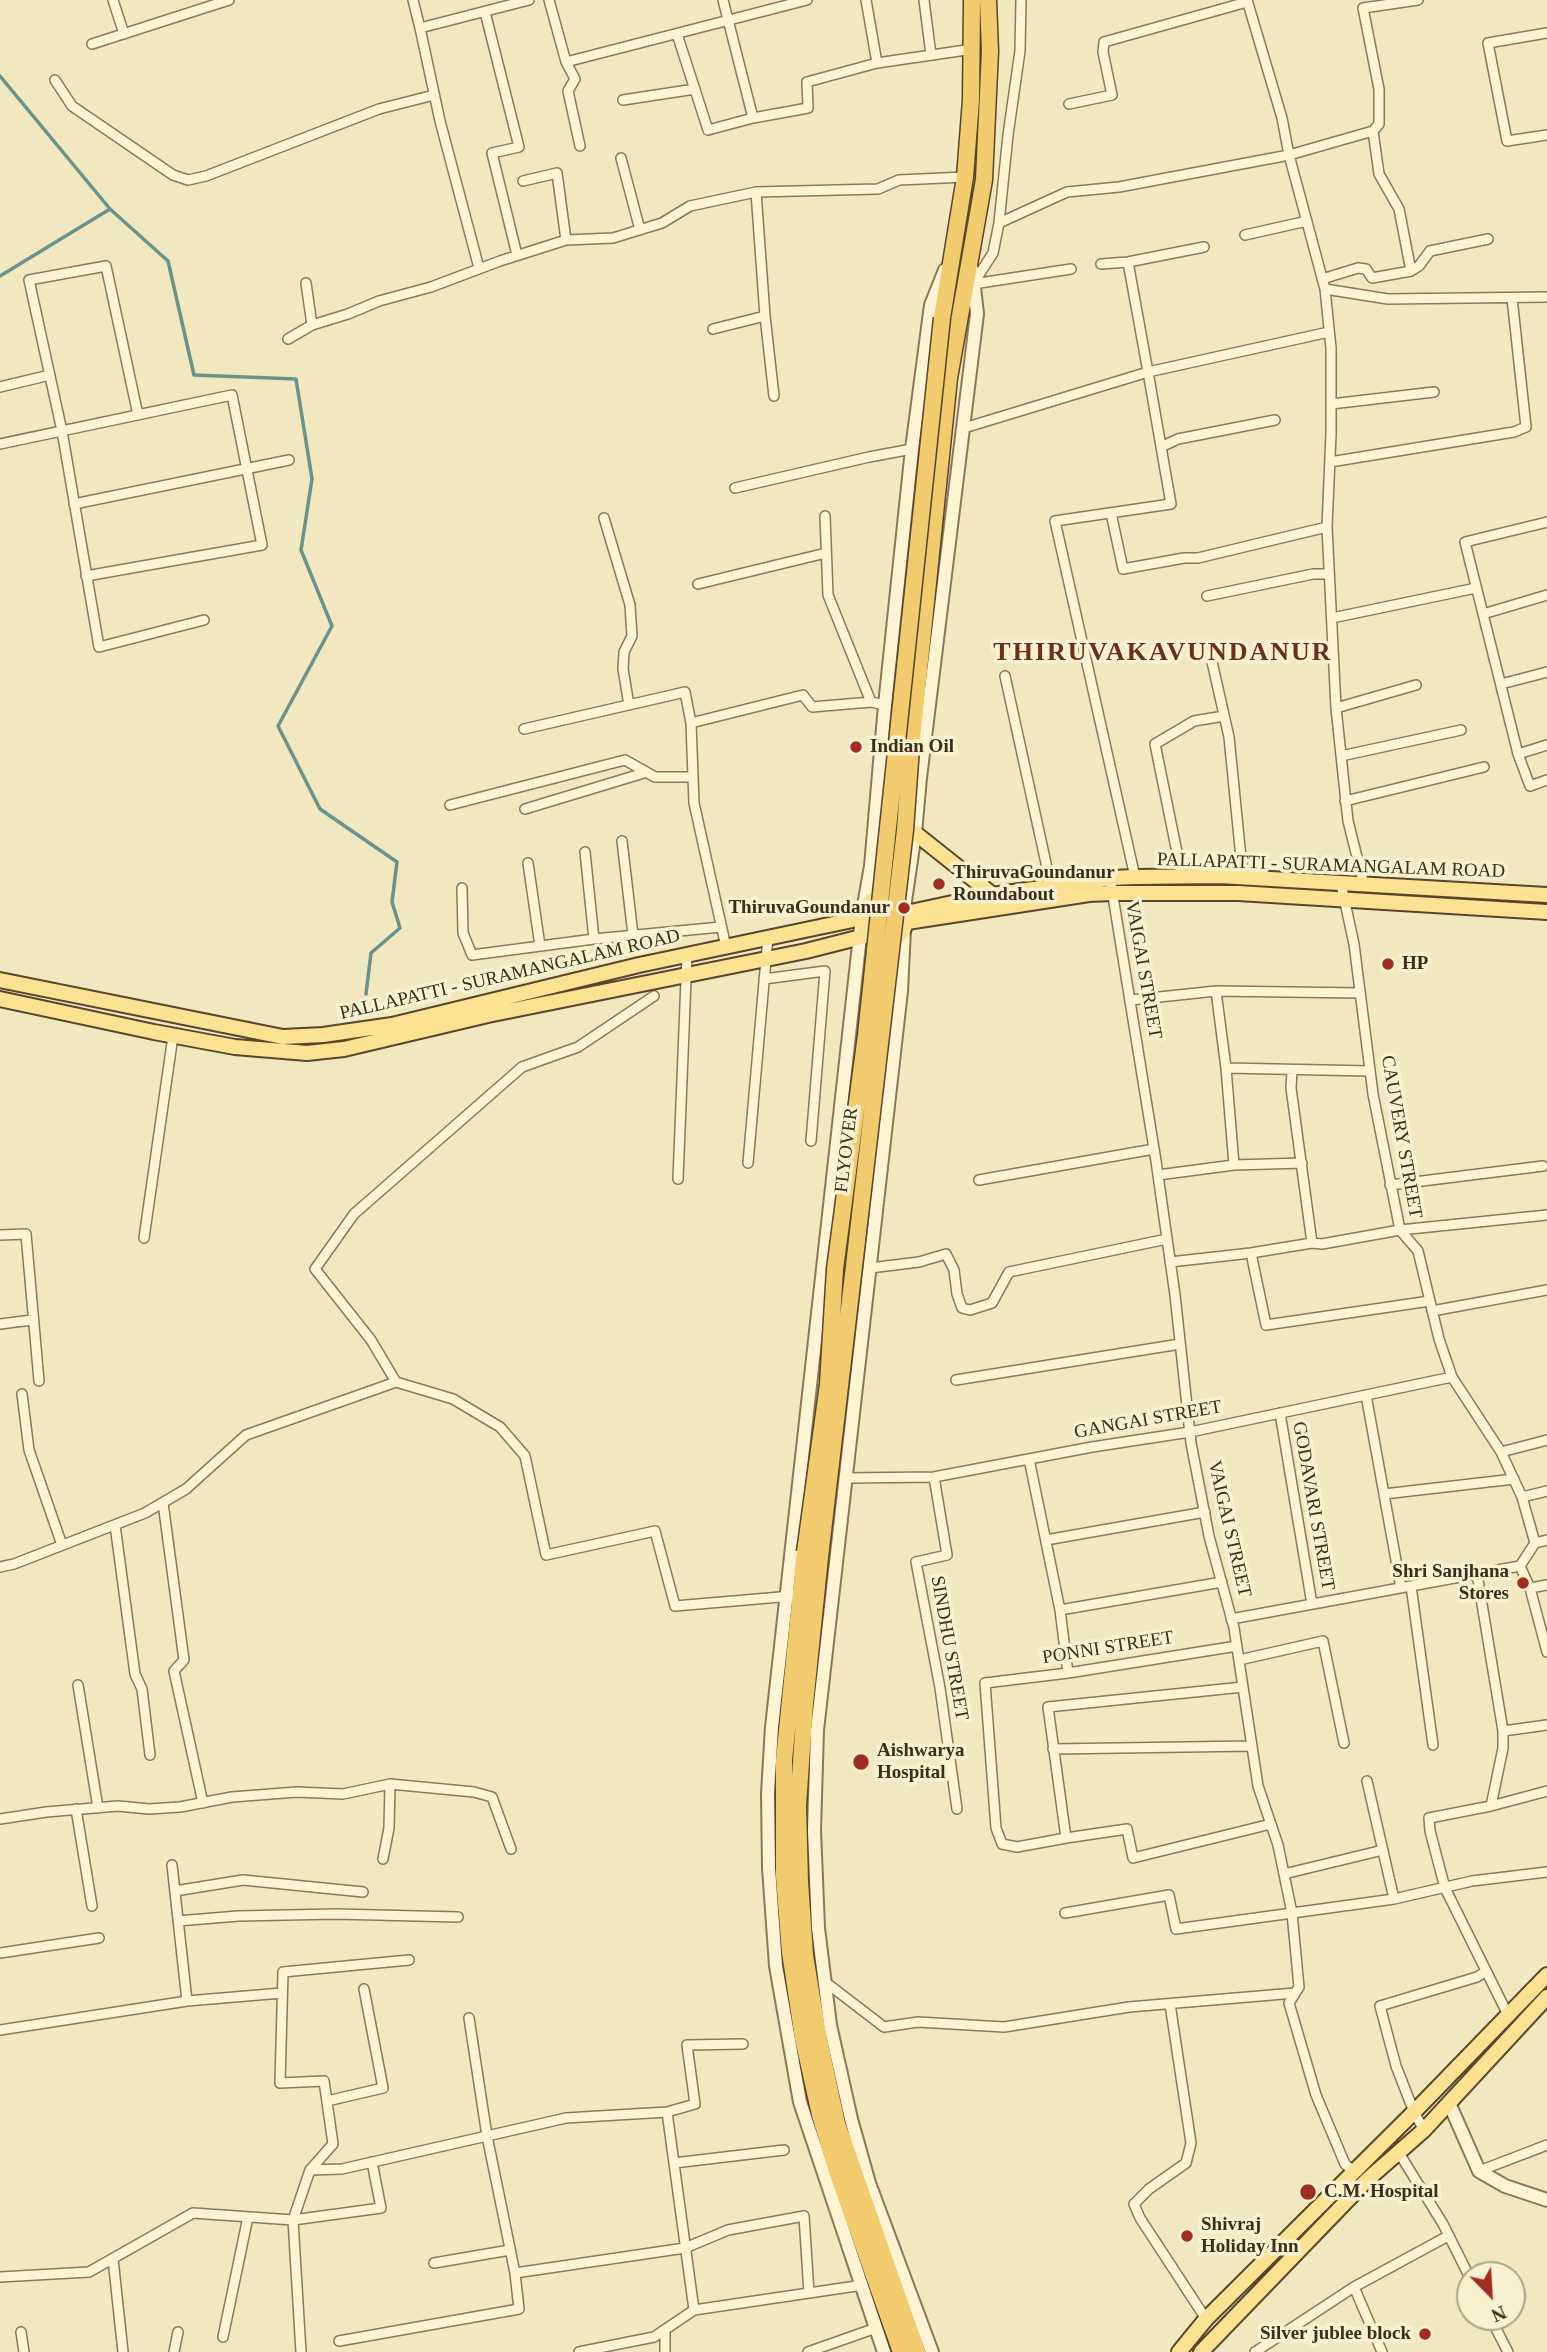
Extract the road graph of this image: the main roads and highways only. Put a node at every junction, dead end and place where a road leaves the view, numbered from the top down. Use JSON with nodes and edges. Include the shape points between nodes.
{"nodes":[{"id":1,"x":972,"y":0,"type":"edge"},
{"id":2,"x":988,"y":0,"type":"edge"},
{"id":3,"x":915,"y":833,"type":"road end"},
{"id":4,"x":993,"y":895,"type":"junction"},
{"id":5,"x":1547,"y":895,"type":"edge"},
{"id":6,"x":1547,"y":912,"type":"edge"},
{"id":7,"x":863,"y":915,"type":"junction"},
{"id":8,"x":905,"y":918,"type":"junction"},
{"id":9,"x":864,"y":937,"type":"junction"},
{"id":10,"x":0,"y":980,"type":"edge"},
{"id":11,"x":0,"y":999,"type":"edge"},
{"id":12,"x":813,"y":1555,"type":"junction"},
{"id":13,"x":806,"y":1630,"type":"junction"},
{"id":14,"x":1547,"y":1975,"type":"edge"},
{"id":15,"x":1547,"y":1997,"type":"edge"},
{"id":16,"x":901,"y":2352,"type":"edge"},
{"id":17,"x":917,"y":2352,"type":"edge"},
{"id":18,"x":1179,"y":2352,"type":"edge"},
{"id":19,"x":1200,"y":2352,"type":"edge"}],
"edges":[{"from":1,"to":12,"type":"highway","bridge":true,"via":[[965,177],[942,318],[866,1035],[835,1269]]},
{"from":2,"to":12,"type":"highway","name":"FLYOVER","bridge":true,"via":[[984,180],[943,433],[905,830]]},
{"from":3,"to":4,"type":"main road"},
{"from":4,"to":5,"type":"main road","name":"PALLAPATTI - SURAMANGALAM ROAD","via":[[1135,877],[1244,878]]},
{"from":4,"to":8,"type":"main road","name":"PALLAPATTI - SURAMANGALAM ROAD"},
{"from":6,"to":8,"type":"main road","via":[[1238,893],[1112,893]]},
{"from":7,"to":8,"type":"main road","via":[[871,901],[883,897],[895,899]]},
{"from":7,"to":9,"type":"main road"},
{"from":7,"to":10,"type":"main road","name":"PALLAPATTI - SURAMANGALAM ROAD","via":[[391,1025],[323,1035],[283,1037]]},
{"from":8,"to":9,"type":"main road","via":[[900,934],[888,941]]},
{"from":9,"to":11,"type":"main road","via":[[306,1054],[173,1036]]},
{"from":12,"to":13,"type":"highway"},
{"from":13,"to":16,"type":"highway","via":[[784,1760],[784,1876],[790,1952],[820,2115]]},
{"from":13,"to":17,"type":"highway","via":[[799,1806],[805,1955],[837,2124]]},
{"from":14,"to":18,"type":"main road","via":[[1206,2319]]},
{"from":15,"to":19,"type":"main road","via":[[1424,2130],[1367,2180]]}]}
